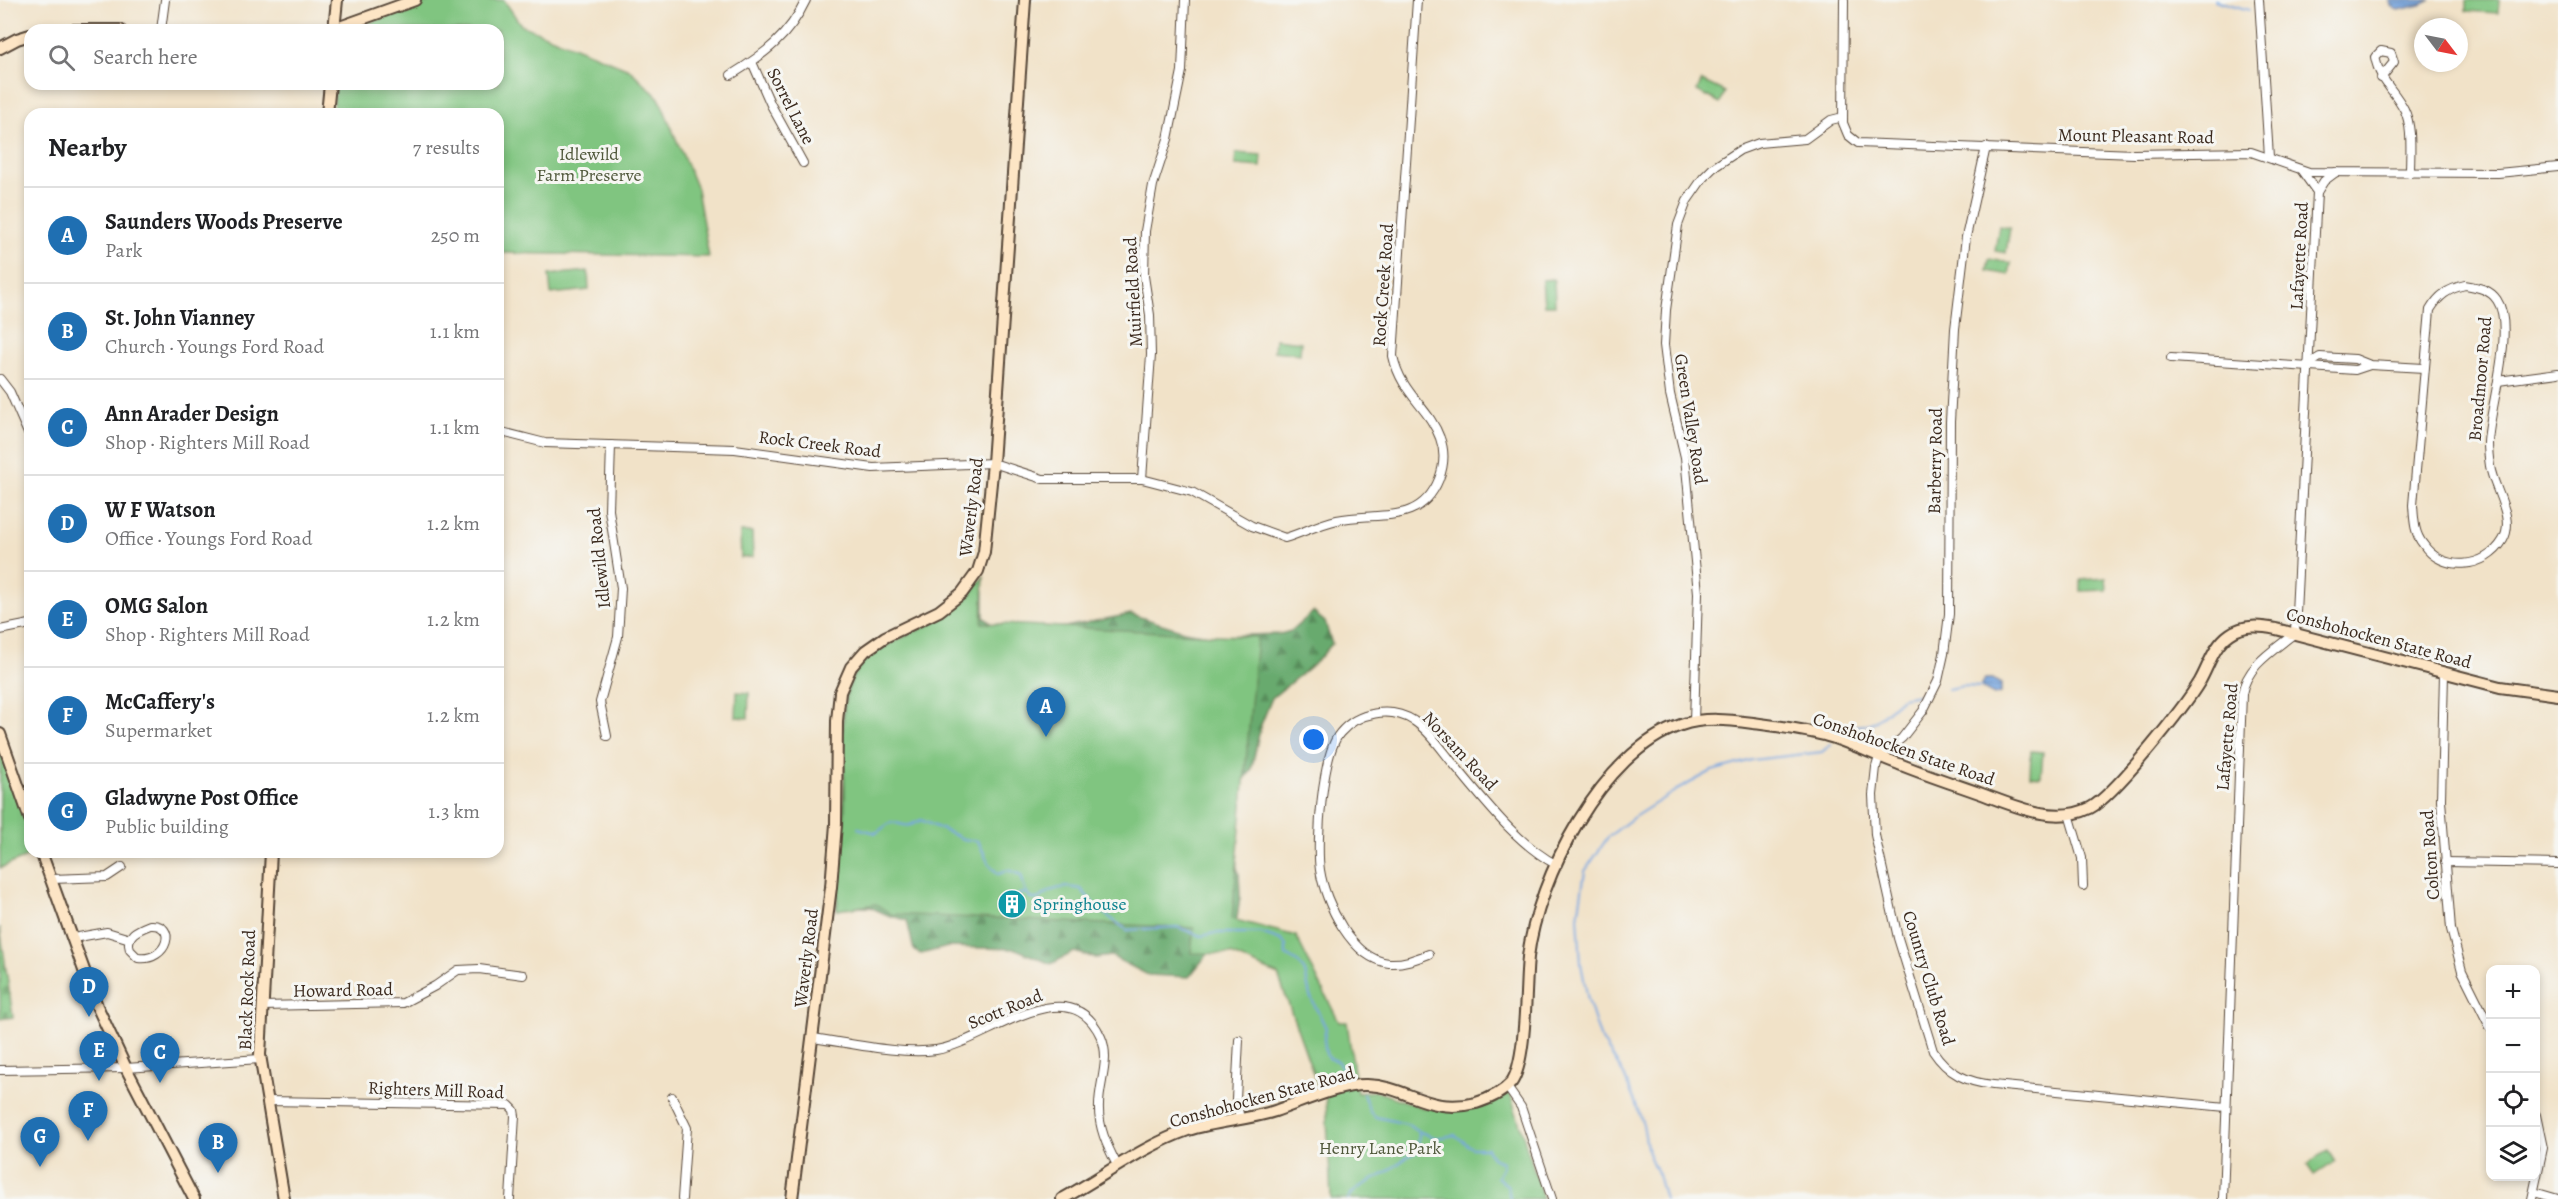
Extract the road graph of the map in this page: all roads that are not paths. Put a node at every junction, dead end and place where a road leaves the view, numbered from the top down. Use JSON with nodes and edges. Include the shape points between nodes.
{"nodes":[{"id":1,"x":165,"y":0,"type":"edge"},
{"id":2,"x":337,"y":0,"type":"edge"},
{"id":3,"x":415,"y":0,"type":"edge"},
{"id":4,"x":806,"y":0,"type":"edge"},
{"id":5,"x":1025,"y":0,"type":"edge"},
{"id":6,"x":1185,"y":0,"type":"edge"},
{"id":7,"x":1417,"y":0,"type":"edge"},
{"id":8,"x":1844,"y":0,"type":"edge"},
{"id":9,"x":2259,"y":0,"type":"edge"},
{"id":10,"x":162,"y":24,"type":"edge"},
{"id":11,"x":331,"y":24,"type":"edge"},
{"id":12,"x":347,"y":24,"type":"edge"},
{"id":13,"x":24,"y":37,"type":"edge"},
{"id":14,"x":0,"y":48,"type":"edge"},
{"id":15,"x":752,"y":62,"type":"junction"},
{"id":16,"x":731,"y":75,"type":"dead end"},
{"id":17,"x":2381,"y":78,"type":"dead end"},
{"id":18,"x":329,"y":90,"type":"edge"},
{"id":19,"x":328,"y":108,"type":"edge"},
{"id":20,"x":1843,"y":117,"type":"junction"},
{"id":21,"x":1986,"y":147,"type":"junction"},
{"id":22,"x":2269,"y":157,"type":"junction"},
{"id":23,"x":803,"y":163,"type":"dead end"},
{"id":24,"x":2558,"y":167,"type":"edge"},
{"id":25,"x":2302,"y":171,"type":"junction"},
{"id":26,"x":2336,"y":172,"type":"junction"},
{"id":27,"x":2410,"y":173,"type":"junction"},
{"id":28,"x":2317,"y":192,"type":"junction"},
{"id":29,"x":2171,"y":358,"type":"dead end"},
{"id":30,"x":2307,"y":365,"type":"junction"},
{"id":31,"x":2424,"y":368,"type":"junction"},
{"id":32,"x":2558,"y":373,"type":"edge"},
{"id":33,"x":0,"y":379,"type":"edge"},
{"id":34,"x":2498,"y":381,"type":"junction"},
{"id":35,"x":24,"y":424,"type":"edge"},
{"id":36,"x":504,"y":433,"type":"edge"},
{"id":37,"x":611,"y":445,"type":"junction"},
{"id":38,"x":993,"y":463,"type":"junction"},
{"id":39,"x":1142,"y":479,"type":"junction"},
{"id":40,"x":24,"y":625,"type":"edge"},
{"id":41,"x":0,"y":630,"type":"edge"},
{"id":42,"x":2295,"y":633,"type":"junction"},
{"id":43,"x":2444,"y":673,"type":"junction"},
{"id":44,"x":2558,"y":695,"type":"edge"},
{"id":45,"x":1694,"y":722,"type":"junction"},
{"id":46,"x":0,"y":734,"type":"edge"},
{"id":47,"x":607,"y":736,"type":"dead end"},
{"id":48,"x":1879,"y":756,"type":"junction"},
{"id":49,"x":24,"y":802,"type":"edge"},
{"id":50,"x":2069,"y":814,"type":"junction"},
{"id":51,"x":44,"y":858,"type":"edge"},
{"id":52,"x":271,"y":858,"type":"edge"},
{"id":53,"x":2445,"y":862,"type":"junction"},
{"id":54,"x":2558,"y":864,"type":"edge"},
{"id":55,"x":1557,"y":865,"type":"junction"},
{"id":56,"x":122,"y":867,"type":"dead end"},
{"id":57,"x":52,"y":879,"type":"junction"},
{"id":58,"x":2083,"y":885,"type":"dead end"},
{"id":59,"x":73,"y":938,"type":"junction"},
{"id":60,"x":130,"y":939,"type":"junction"},
{"id":61,"x":1429,"y":954,"type":"dead end"},
{"id":62,"x":523,"y":975,"type":"dead end"},
{"id":63,"x":261,"y":1006,"type":"junction"},
{"id":64,"x":2486,"y":1019,"type":"edge"},
{"id":65,"x":813,"y":1038,"type":"junction"},
{"id":66,"x":1239,"y":1040,"type":"dead end"},
{"id":67,"x":260,"y":1059,"type":"junction"},
{"id":68,"x":126,"y":1068,"type":"junction"},
{"id":69,"x":0,"y":1070,"type":"edge"},
{"id":70,"x":1507,"y":1087,"type":"junction"},
{"id":71,"x":672,"y":1097,"type":"dead end"},
{"id":72,"x":267,"y":1101,"type":"junction"},
{"id":73,"x":2226,"y":1107,"type":"junction"},
{"id":74,"x":1240,"y":1119,"type":"junction"},
{"id":75,"x":2538,"y":1127,"type":"edge"},
{"id":76,"x":1117,"y":1165,"type":"junction"},
{"id":77,"x":2533,"y":1195,"type":"edge"},
{"id":78,"x":194,"y":1199,"type":"edge"},
{"id":79,"x":284,"y":1199,"type":"edge"},
{"id":80,"x":510,"y":1199,"type":"edge"},
{"id":81,"x":682,"y":1199,"type":"edge"},
{"id":82,"x":792,"y":1199,"type":"edge"},
{"id":83,"x":1062,"y":1199,"type":"edge"},
{"id":84,"x":1552,"y":1199,"type":"edge"},
{"id":85,"x":2223,"y":1199,"type":"edge"},
{"id":86,"x":2558,"y":1199,"type":"edge"}],
"edges":[{"from":1,"to":10,"type":"street"},
{"from":2,"to":11,"type":"street"},
{"from":3,"to":12,"type":"street"},
{"from":4,"to":15,"type":"street","via":[[796,22]]},
{"from":5,"to":38,"type":"street","name":"Waverly Road"},
{"from":6,"to":39,"type":"street","name":"Muirfield Road","via":[[1182,71],[1145,231],[1144,276],[1151,355]]},
{"from":7,"to":39,"type":"street","name":"Rock Creek Road","via":[[1392,342],[1397,374],[1441,440],[1443,465],[1431,493],[1408,513],[1337,520],[1285,538],[1252,526],[1192,492]]},
{"from":8,"to":20,"type":"street","name":"Mount Pleasant Road"},
{"from":9,"to":22,"type":"street"},
{"from":13,"to":14,"type":"street"},
{"from":15,"to":16,"type":"street"},
{"from":15,"to":23,"type":"street","name":"Sorrel Lane"},
{"from":17,"to":27,"type":"street","via":[[2404,108],[2408,120]]},
{"from":18,"to":19,"type":"street"},
{"from":20,"to":21,"type":"street","name":"Mount Pleasant Road","via":[[1848,135],[1858,143]]},
{"from":20,"to":45,"type":"street","name":"Green Valley Road","via":[[1831,120],[1805,139],[1759,143],[1740,150],[1703,178],[1687,201],[1678,225],[1664,345],[1670,394],[1685,457],[1698,593]]},
{"from":21,"to":22,"type":"street","name":"Mount Pleasant Road","via":[[2134,154],[2251,152]]},
{"from":21,"to":48,"type":"street","name":"Barberry Road","via":[[1966,237],[1955,328],[1950,422],[1949,614],[1944,654],[1938,681],[1923,711],[1902,738]]},
{"from":22,"to":25,"type":"street","name":"Mount Pleasant Road"},
{"from":24,"to":27,"type":"street","name":"Mount Pleasant Road","via":[[2498,173]]},
{"from":25,"to":26,"type":"street","name":"Mount Pleasant Road"},
{"from":25,"to":28,"type":"street","name":"Lafayette Road"},
{"from":26,"to":27,"type":"street","name":"Mount Pleasant Road"},
{"from":26,"to":28,"type":"street","name":"Lafayette Road"},
{"from":28,"to":30,"type":"street","name":"Lafayette Road"},
{"from":29,"to":30,"type":"street"},
{"from":30,"to":31,"type":"street","via":[[2320,357]]},
{"from":30,"to":42,"type":"street","name":"Lafayette Road"},
{"from":31,"to":34,"type":"street","name":"Broadmoor Road","via":[[2430,310],[2439,296],[2454,287],[2477,287],[2498,300],[2504,316]]},
{"from":31,"to":34,"type":"street","name":"Broadmoor Road","via":[[2414,524],[2430,553],[2455,564],[2481,561],[2504,539],[2504,509],[2490,467],[2488,442]]},
{"from":32,"to":34,"type":"street"},
{"from":33,"to":35,"type":"street"},
{"from":36,"to":37,"type":"street","name":"Rock Creek Road","via":[[545,443]]},
{"from":37,"to":38,"type":"street","name":"Rock Creek Road","via":[[735,449],[873,468]]},
{"from":37,"to":47,"type":"street","name":"Idlewild Road","via":[[609,510],[621,588],[618,637],[600,702]]},
{"from":38,"to":39,"type":"street","name":"Rock Creek Road","via":[[1043,479]]},
{"from":38,"to":65,"type":"street","name":"Waverly Road","via":[[984,552],[968,587],[939,611],[871,647],[857,659],[843,682],[837,721],[831,887]]},
{"from":40,"to":41,"type":"street"},
{"from":42,"to":43,"type":"street","name":"Conshohocken State Road"},
{"from":42,"to":50,"type":"street","name":"Conshohocken State Road","via":[[2253,626],[2225,638],[2191,694],[2122,780],[2097,804]]},
{"from":42,"to":73,"type":"street","name":"Lafayette Road","via":[[2252,668],[2242,694]]},
{"from":43,"to":44,"type":"street","name":"Conshohocken State Road","via":[[2516,690]]},
{"from":43,"to":53,"type":"street","name":"Colton Road","via":[[2441,800]]},
{"from":45,"to":48,"type":"street","name":"Conshohocken State Road","via":[[1739,722],[1807,731]]},
{"from":45,"to":55,"type":"street","name":"Conshohocken State Road","via":[[1658,736],[1618,769],[1586,808]]},
{"from":46,"to":49,"type":"street"},
{"from":48,"to":50,"type":"street","name":"Conshohocken State Road","via":[[2033,811]]},
{"from":48,"to":73,"type":"street","name":"Country Club Road","via":[[1873,795],[1875,835],[1898,938],[1930,1043],[1943,1065],[1962,1079],[1978,1083]]},
{"from":50,"to":58,"type":"street","via":[[2082,858]]},
{"from":51,"to":57,"type":"street"},
{"from":52,"to":63,"type":"street","name":"Black Rock Road"},
{"from":53,"to":54,"type":"street"},
{"from":53,"to":64,"type":"street","name":"Colton Road","via":[[2457,958]]},
{"from":55,"to":61,"type":"street","name":"Norsam Road","via":[[1534,851],[1413,721],[1385,713],[1357,719],[1336,738],[1326,765],[1319,848],[1327,898],[1357,946],[1374,958],[1400,963]]},
{"from":55,"to":70,"type":"street","name":"Conshohocken State Road","via":[[1533,928],[1520,1062]]},
{"from":56,"to":57,"type":"street","via":[[107,877]]},
{"from":57,"to":59,"type":"street"},
{"from":59,"to":60,"type":"street","via":[[107,932]]},
{"from":59,"to":68,"type":"street","via":[[95,1000]]},
{"from":60,"to":60,"type":"street","via":[[136,931],[153,925],[163,930],[167,941],[159,953],[144,959],[131,953]]},
{"from":62,"to":63,"type":"street","name":"Howard Road","via":[[458,970],[403,1003]]},
{"from":63,"to":67,"type":"street","name":"Black Rock Road"},
{"from":65,"to":76,"type":"street","name":"Scott Road","via":[[912,1051],[934,1050],[962,1043],[1042,1008],[1071,1008],[1090,1020],[1102,1039],[1105,1061],[1099,1113],[1104,1139]]},
{"from":65,"to":82,"type":"street","name":"Waverly Road"},
{"from":66,"to":74,"type":"street","via":[[1236,1100]]},
{"from":67,"to":68,"type":"street"},
{"from":67,"to":72,"type":"street","name":"Black Rock Road"},
{"from":68,"to":69,"type":"street"},
{"from":68,"to":78,"type":"street"},
{"from":70,"to":74,"type":"street","name":"Conshohocken State Road","via":[[1483,1101],[1451,1106],[1376,1086],[1357,1086]]},
{"from":70,"to":84,"type":"street","via":[[1521,1107]]},
{"from":71,"to":81,"type":"street","via":[[687,1128]]},
{"from":72,"to":79,"type":"street","name":"Black Rock Road"},
{"from":72,"to":80,"type":"street","name":"Righters Mill Road","via":[[509,1105],[515,1116]]},
{"from":73,"to":85,"type":"street","name":"Lafayette Road"},
{"from":74,"to":76,"type":"street","name":"Conshohocken State Road","via":[[1189,1130]]},
{"from":75,"to":77,"type":"street","via":[[2543,1148]]},
{"from":76,"to":83,"type":"street","name":"Conshohocken State Road"},
{"from":77,"to":86,"type":"street"}]}
